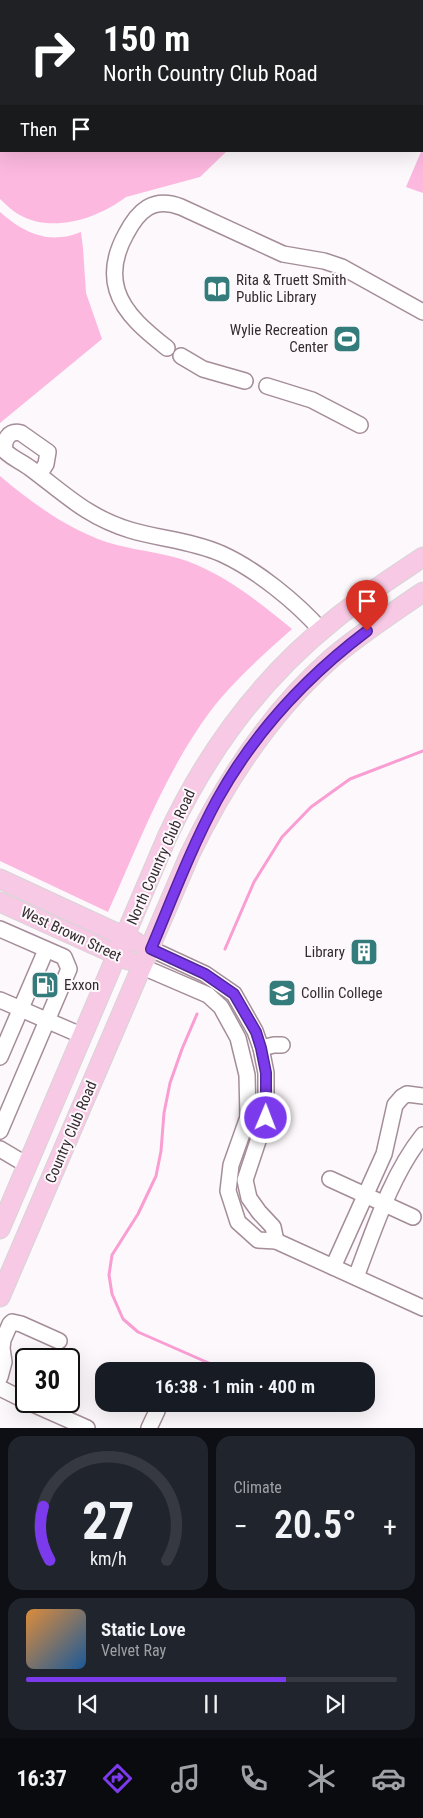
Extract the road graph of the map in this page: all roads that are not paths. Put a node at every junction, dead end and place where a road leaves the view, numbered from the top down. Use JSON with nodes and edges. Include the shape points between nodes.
{"nodes":[{"id":1,"x":423,"y":312,"type":"edge"},
{"id":2,"x":167,"y":348,"type":"dead end"},
{"id":3,"x":181,"y":356,"type":"dead end"},
{"id":4,"x":245,"y":381,"type":"dead end"},
{"id":5,"x":267,"y":386,"type":"dead end"},
{"id":6,"x":360,"y":425,"type":"dead end"},
{"id":7,"x":39,"y":475,"type":"dead end"},
{"id":8,"x":423,"y":558,"type":"edge"},
{"id":9,"x":423,"y":592,"type":"edge"},
{"id":10,"x":321,"y":630,"type":"junction"},
{"id":11,"x":339,"y":653,"type":"junction"},
{"id":12,"x":0,"y":879,"type":"edge"},
{"id":13,"x":0,"y":902,"type":"edge"},
{"id":14,"x":0,"y":929,"type":"edge"},
{"id":15,"x":125,"y":937,"type":"junction"},
{"id":16,"x":151,"y":949,"type":"junction"},
{"id":17,"x":46,"y":950,"type":"junction"},
{"id":18,"x":118,"y":955,"type":"junction"},
{"id":19,"x":143,"y":967,"type":"junction"},
{"id":20,"x":0,"y":1000,"type":"edge"},
{"id":21,"x":22,"y":1009,"type":"junction"},
{"id":22,"x":46,"y":1020,"type":"junction"},
{"id":23,"x":83,"y":1036,"type":"junction"},
{"id":24,"x":282,"y":1045,"type":"dead end"},
{"id":25,"x":261,"y":1048,"type":"junction"},
{"id":26,"x":0,"y":1057,"type":"edge"},
{"id":27,"x":423,"y":1096,"type":"edge"},
{"id":28,"x":0,"y":1131,"type":"edge"},
{"id":29,"x":423,"y":1136,"type":"edge"},
{"id":30,"x":0,"y":1149,"type":"edge"},
{"id":31,"x":27,"y":1165,"type":"junction"},
{"id":32,"x":52,"y":1176,"type":"junction"},
{"id":33,"x":330,"y":1179,"type":"dead end"},
{"id":34,"x":366,"y":1195,"type":"junction"},
{"id":35,"x":385,"y":1204,"type":"junction"},
{"id":36,"x":413,"y":1217,"type":"dead end"},
{"id":37,"x":0,"y":1228,"type":"edge"},
{"id":38,"x":276,"y":1241,"type":"junction"},
{"id":39,"x":333,"y":1267,"type":"junction"},
{"id":40,"x":356,"y":1277,"type":"junction"},
{"id":41,"x":0,"y":1297,"type":"edge"},
{"id":42,"x":423,"y":1308,"type":"edge"},
{"id":43,"x":60,"y":1341,"type":"dead end"},
{"id":44,"x":1,"y":1345,"type":"edge"},
{"id":45,"x":0,"y":1377,"type":"edge"},
{"id":46,"x":0,"y":1388,"type":"edge"},
{"id":47,"x":15,"y":1396,"type":"edge"},
{"id":48,"x":157,"y":1412,"type":"edge"},
{"id":49,"x":53,"y":1413,"type":"edge"},
{"id":50,"x":87,"y":1428,"type":"edge"},
{"id":51,"x":150,"y":1428,"type":"edge"}],
"edges":[{"from":1,"to":2,"type":"street","via":[[342,267],[283,254],[181,207],[159,204],[144,209],[133,220],[117,253],[114,277],[127,308]]},
{"from":3,"to":4,"type":"street","via":[[203,369]]},
{"from":5,"to":6,"type":"street","via":[[322,404]]},
{"from":7,"to":10,"type":"street","via":[[71,501],[112,524],[193,544],[232,560],[283,594]]},
{"from":8,"to":10,"type":"main road","name":"North Country Club Road"},
{"from":9,"to":11,"type":"main road","name":"North Country Club Road","via":[[380,620]]},
{"from":10,"to":11,"type":"main road"},
{"from":10,"to":15,"type":"main road","name":"North Country Club Road","via":[[260,691],[210,757],[181,808]]},
{"from":11,"to":16,"type":"main road","name":"North Country Club Road","via":[[274,718],[218,798],[190,854]]},
{"from":12,"to":15,"type":"main road","name":"West Brown Street"},
{"from":13,"to":18,"type":"main road","name":"West Brown Street"},
{"from":14,"to":17,"type":"street"},
{"from":15,"to":16,"type":"main road","name":"West Brown Street"},
{"from":15,"to":18,"type":"main road","name":"North Country Club Road"},
{"from":16,"to":19,"type":"main road","name":"North Country Club Road"},
{"from":16,"to":25,"type":"street","via":[[205,974],[234,994],[256,1032]]},
{"from":17,"to":21,"type":"street"},
{"from":17,"to":22,"type":"street","via":[[64,957],[69,969]]},
{"from":18,"to":19,"type":"main road","name":"West Brown Street"},
{"from":18,"to":23,"type":"main road","name":"North Country Club Road"},
{"from":19,"to":32,"type":"main road","name":"Country Club Road"},
{"from":19,"to":38,"type":"street","via":[[208,995],[221,1007],[238,1038],[247,1075],[248,1117],[231,1165],[228,1191],[238,1222],[258,1240]]},
{"from":20,"to":21,"type":"street"},
{"from":21,"to":22,"type":"street"},
{"from":21,"to":26,"type":"street"},
{"from":22,"to":23,"type":"street"},
{"from":22,"to":28,"type":"street"},
{"from":23,"to":31,"type":"main road","name":"North Country Club Road"},
{"from":24,"to":25,"type":"street"},
{"from":25,"to":38,"type":"street","via":[[266,1073],[266,1118],[245,1180],[248,1198],[273,1227]]},
{"from":27,"to":34,"type":"street","via":[[407,1094],[394,1105],[384,1154]]},
{"from":29,"to":35,"type":"street","via":[[406,1159]]},
{"from":30,"to":31,"type":"street"},
{"from":31,"to":32,"type":"main road"},
{"from":31,"to":37,"type":"main road","name":"North Country Club Road"},
{"from":32,"to":41,"type":"main road","name":"Country Club Road"},
{"from":33,"to":34,"type":"street"},
{"from":34,"to":35,"type":"street"},
{"from":34,"to":39,"type":"street"},
{"from":35,"to":36,"type":"street"},
{"from":35,"to":40,"type":"street"},
{"from":38,"to":39,"type":"street"},
{"from":39,"to":40,"type":"street"},
{"from":40,"to":42,"type":"street"},
{"from":43,"to":44,"type":"street","via":[[12,1322]]},
{"from":44,"to":45,"type":"street","via":[[4,1362]]},
{"from":46,"to":47,"type":"street"},
{"from":48,"to":51,"type":"street"},
{"from":49,"to":50,"type":"street"}]}
